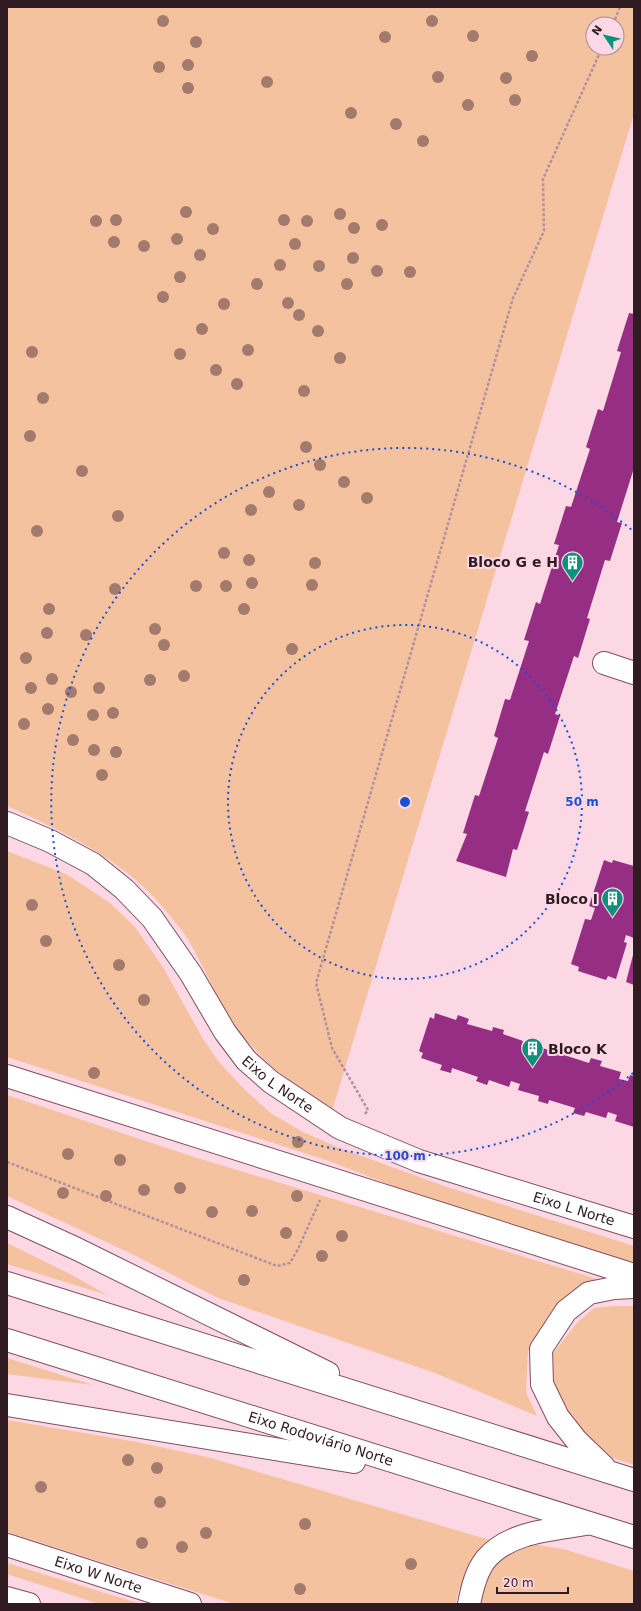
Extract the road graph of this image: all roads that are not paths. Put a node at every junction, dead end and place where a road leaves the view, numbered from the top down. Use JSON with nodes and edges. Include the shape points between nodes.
{"nodes":[{"id":1,"x":604,"y":663,"type":"dead end"},
{"id":2,"x":634,"y":673,"type":"edge"},
{"id":3,"x":7,"y":823,"type":"edge"},
{"id":4,"x":7,"y":1076,"type":"edge"},
{"id":5,"x":7,"y":1217,"type":"edge"},
{"id":6,"x":634,"y":1227,"type":"edge"},
{"id":7,"x":634,"y":1275,"type":"edge"},
{"id":8,"x":7,"y":1283,"type":"edge"},
{"id":9,"x":634,"y":1288,"type":"edge"},
{"id":10,"x":7,"y":1340,"type":"edge"},
{"id":11,"x":385,"y":1401,"type":"junction"},
{"id":12,"x":7,"y":1405,"type":"edge"},
{"id":13,"x":608,"y":1471,"type":"junction"},
{"id":14,"x":430,"y":1474,"type":"junction"},
{"id":15,"x":634,"y":1480,"type":"edge"},
{"id":16,"x":589,"y":1523,"type":"junction"},
{"id":17,"x":634,"y":1537,"type":"edge"},
{"id":18,"x":7,"y":1545,"type":"edge"},
{"id":19,"x":7,"y":1598,"type":"edge"},
{"id":20,"x":29,"y":1604,"type":"edge"},
{"id":21,"x":190,"y":1604,"type":"edge"},
{"id":22,"x":469,"y":1604,"type":"edge"}],
"edges":[{"from":1,"to":2,"type":"main road"},
{"from":3,"to":6,"type":"main road","name":"Eixo L Norte","via":[[50,841],[92,864],[124,889],[152,918],[191,974],[225,1032],[246,1060],[271,1082],[340,1128],[419,1161]]},
{"from":4,"to":7,"type":"main road"},
{"from":5,"to":11,"type":"main road","via":[[233,1324]]},
{"from":8,"to":11,"type":"main road"},
{"from":9,"to":13,"type":"main road","via":[[614,1288],[590,1293],[566,1311],[541,1349],[542,1384],[558,1417],[577,1441]]},
{"from":10,"to":14,"type":"main road","name":"Eixo Rodoviário Norte"},
{"from":11,"to":13,"type":"main road"},
{"from":12,"to":14,"type":"main road"},
{"from":13,"to":15,"type":"main road"},
{"from":14,"to":16,"type":"main road","name":"Eixo Rodoviário Norte"},
{"from":16,"to":17,"type":"main road","name":"Eixo Rodoviário Norte"},
{"from":16,"to":22,"type":"main road","via":[[528,1534],[504,1544],[486,1559],[474,1582]]},
{"from":18,"to":21,"type":"main road","name":"Eixo W Norte"},
{"from":19,"to":20,"type":"main road"}]}
